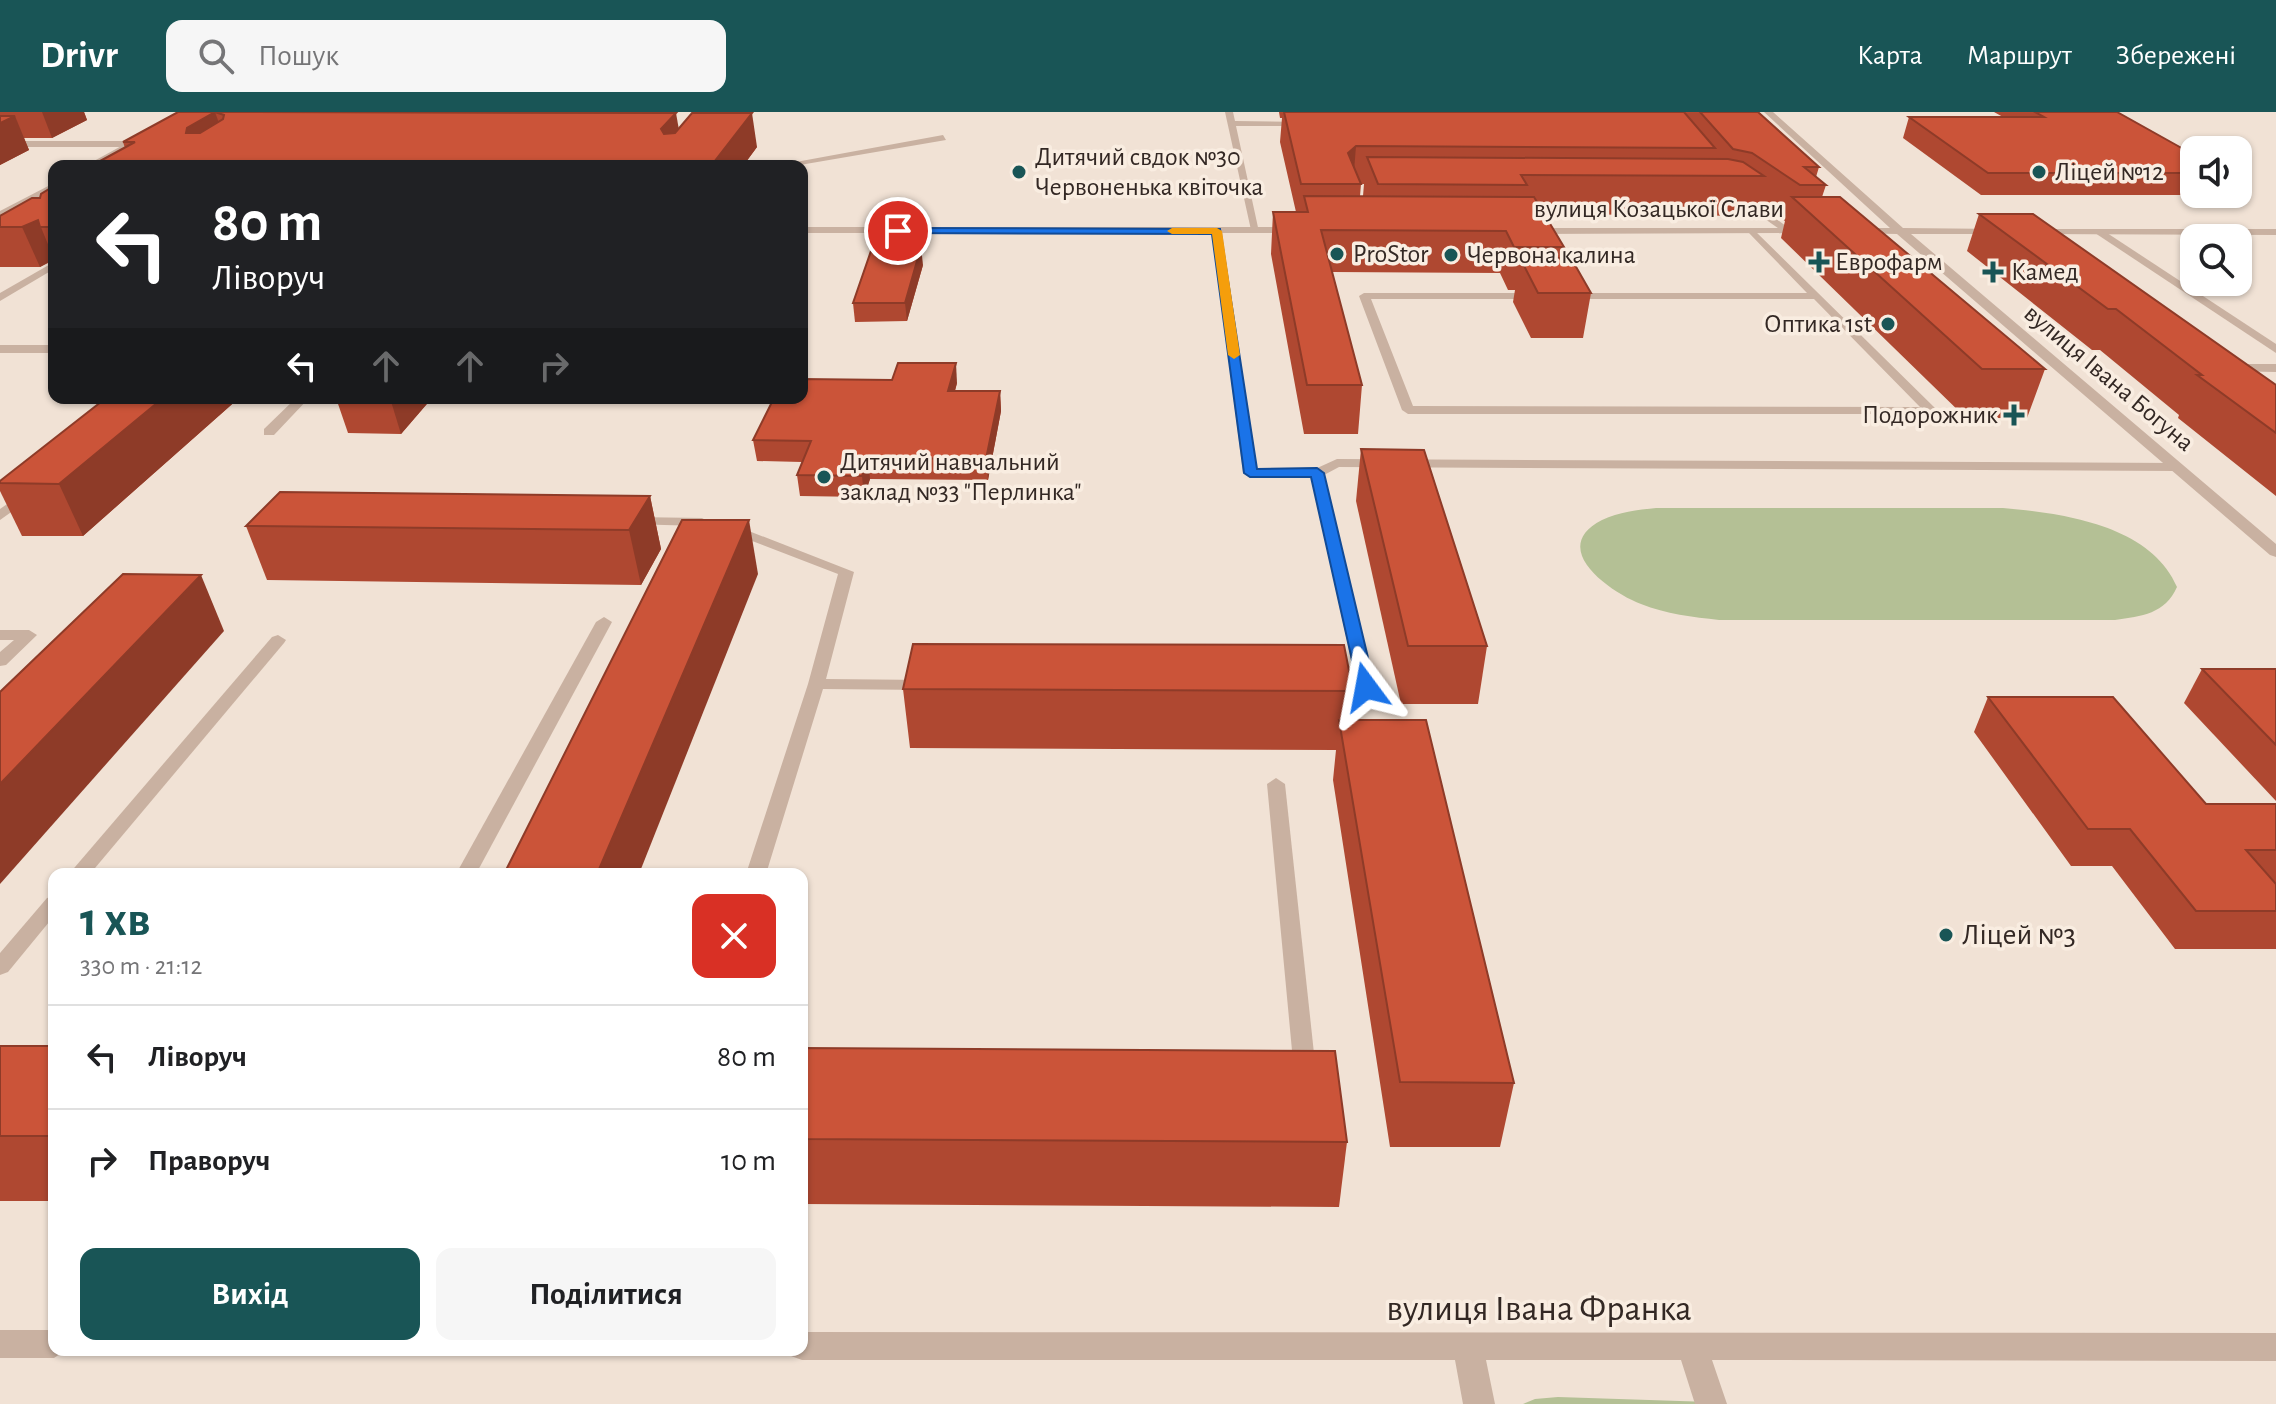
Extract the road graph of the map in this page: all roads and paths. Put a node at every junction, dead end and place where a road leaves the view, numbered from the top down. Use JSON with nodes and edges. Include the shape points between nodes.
{"nodes":[{"id":1,"x":190,"y":112,"type":"edge"},
{"id":2,"x":1229,"y":112,"type":"edge"},
{"id":3,"x":1768,"y":112,"type":"edge"},
{"id":4,"x":1232,"y":123,"type":"junction"},
{"id":5,"x":1323,"y":124,"type":"edge"},
{"id":6,"x":156,"y":130,"type":"junction"},
{"id":7,"x":187,"y":130,"type":"edge"},
{"id":8,"x":943,"y":138,"type":"dead end"},
{"id":9,"x":0,"y":144,"type":"edge"},
{"id":10,"x":131,"y":144,"type":"junction"},
{"id":11,"x":101,"y":160,"type":"edge"},
{"id":12,"x":808,"y":161,"type":"edge"},
{"id":13,"x":48,"y":191,"type":"edge"},
{"id":14,"x":1729,"y":194,"type":"edge"},
{"id":15,"x":0,"y":215,"type":"edge"},
{"id":16,"x":808,"y":230,"type":"edge"},
{"id":17,"x":1256,"y":230,"type":"junction"},
{"id":18,"x":1312,"y":230,"type":"edge"},
{"id":19,"x":1217,"y":231,"type":"junction"},
{"id":20,"x":1522,"y":231,"type":"edge"},
{"id":21,"x":1752,"y":231,"type":"junction"},
{"id":22,"x":1788,"y":231,"type":"junction"},
{"id":23,"x":1820,"y":231,"type":"edge"},
{"id":24,"x":1836,"y":231,"type":"edge"},
{"id":25,"x":1900,"y":231,"type":"junction"},
{"id":26,"x":2018,"y":231,"type":"junction"},
{"id":27,"x":2098,"y":231,"type":"junction"},
{"id":28,"x":2276,"y":232,"type":"edge"},
{"id":29,"x":2031,"y":240,"type":"edge"},
{"id":30,"x":48,"y":269,"type":"edge"},
{"id":31,"x":1817,"y":296,"type":"junction"},
{"id":32,"x":0,"y":298,"type":"edge"},
{"id":33,"x":0,"y":349,"type":"edge"},
{"id":34,"x":48,"y":349,"type":"edge"},
{"id":35,"x":2276,"y":349,"type":"edge"},
{"id":36,"x":2276,"y":368,"type":"edge"},
{"id":37,"x":2232,"y":383,"type":"edge"},
{"id":38,"x":297,"y":404,"type":"edge"},
{"id":39,"x":269,"y":432,"type":"dead end"},
{"id":40,"x":2176,"y":467,"type":"junction"},
{"id":41,"x":1317,"y":473,"type":"junction"},
{"id":42,"x":37,"y":486,"type":"edge"},
{"id":43,"x":0,"y":516,"type":"edge"},
{"id":44,"x":620,"y":521,"type":"edge"},
{"id":45,"x":2276,"y":552,"type":"edge"},
{"id":46,"x":604,"y":622,"type":"dead end"},
{"id":47,"x":0,"y":635,"type":"edge"},
{"id":48,"x":278,"y":640,"type":"dead end"},
{"id":49,"x":0,"y":661,"type":"edge"},
{"id":50,"x":816,"y":684,"type":"junction"},
{"id":51,"x":942,"y":685,"type":"edge"},
{"id":52,"x":1319,"y":687,"type":"edge"},
{"id":53,"x":1276,"y":784,"type":"dead end"},
{"id":54,"x":84,"y":868,"type":"edge"},
{"id":55,"x":469,"y":868,"type":"edge"},
{"id":56,"x":758,"y":868,"type":"edge"},
{"id":57,"x":48,"y":910,"type":"edge"},
{"id":58,"x":0,"y":967,"type":"edge"},
{"id":59,"x":1275,"y":1072,"type":"edge"},
{"id":60,"x":0,"y":1344,"type":"edge"},
{"id":61,"x":48,"y":1344,"type":"edge"},
{"id":62,"x":808,"y":1346,"type":"edge"},
{"id":63,"x":1468,"y":1347,"type":"junction"},
{"id":64,"x":1692,"y":1347,"type":"junction"},
{"id":65,"x":2276,"y":1347,"type":"edge"},
{"id":66,"x":1479,"y":1404,"type":"edge"},
{"id":67,"x":1711,"y":1404,"type":"edge"}],
"edges":[{"from":1,"to":6,"type":"street"},
{"from":2,"to":4,"type":"lane"},
{"from":3,"to":25,"type":"street","name":"вулиця Івана Богуна"},
{"from":4,"to":5,"type":"lane"},
{"from":4,"to":17,"type":"lane"},
{"from":6,"to":7,"type":"lane"},
{"from":6,"to":10,"type":"street"},
{"from":8,"to":12,"type":"lane"},
{"from":9,"to":10,"type":"lane"},
{"from":10,"to":11,"type":"street"},
{"from":13,"to":15,"type":"street"},
{"from":14,"to":22,"type":"lane"},
{"from":16,"to":19,"type":"street"},
{"from":17,"to":18,"type":"street"},
{"from":17,"to":19,"type":"street"},
{"from":19,"to":41,"type":"lane","via":[[1250,473]]},
{"from":20,"to":21,"type":"street","name":"вулиця Козацької Слави"},
{"from":21,"to":22,"type":"street","name":"вулиця Козацької Слави"},
{"from":21,"to":31,"type":"lane"},
{"from":22,"to":23,"type":"street","name":"вулиця Козацької Слави"},
{"from":24,"to":25,"type":"street"},
{"from":25,"to":26,"type":"street"},
{"from":25,"to":40,"type":"street","name":"вулиця Івана Богуна"},
{"from":26,"to":27,"type":"street"},
{"from":26,"to":29,"type":"lane"},
{"from":27,"to":28,"type":"street"},
{"from":27,"to":35,"type":"lane"},
{"from":30,"to":32,"type":"lane"},
{"from":31,"to":31,"type":"lane","via":[[1931,411],[1408,410],[1364,296]]},
{"from":33,"to":34,"type":"lane"},
{"from":36,"to":37,"type":"lane","via":[[2215,372]]},
{"from":38,"to":39,"type":"lane"},
{"from":40,"to":41,"type":"lane","via":[[1337,463]]},
{"from":40,"to":45,"type":"street","name":"вулиця Івана Богуна"},
{"from":41,"to":52,"type":"lane","via":[[1366,687]]},
{"from":42,"to":43,"type":"lane"},
{"from":44,"to":50,"type":"lane","via":[[714,522],[846,572]]},
{"from":46,"to":55,"type":"lane"},
{"from":47,"to":49,"type":"lane","via":[[29,635]]},
{"from":48,"to":54,"type":"lane"},
{"from":50,"to":51,"type":"lane"},
{"from":50,"to":56,"type":"lane"},
{"from":53,"to":59,"type":"lane","via":[[1307,1072]]},
{"from":57,"to":58,"type":"lane"},
{"from":60,"to":61,"type":"street"},
{"from":62,"to":63,"type":"street","name":"вулиця Івана Франка"},
{"from":63,"to":64,"type":"street","name":"вулиця Івана Франка"},
{"from":63,"to":66,"type":"street"},
{"from":64,"to":65,"type":"street","name":"вулиця Івана Франка"},
{"from":64,"to":67,"type":"street"}]}
